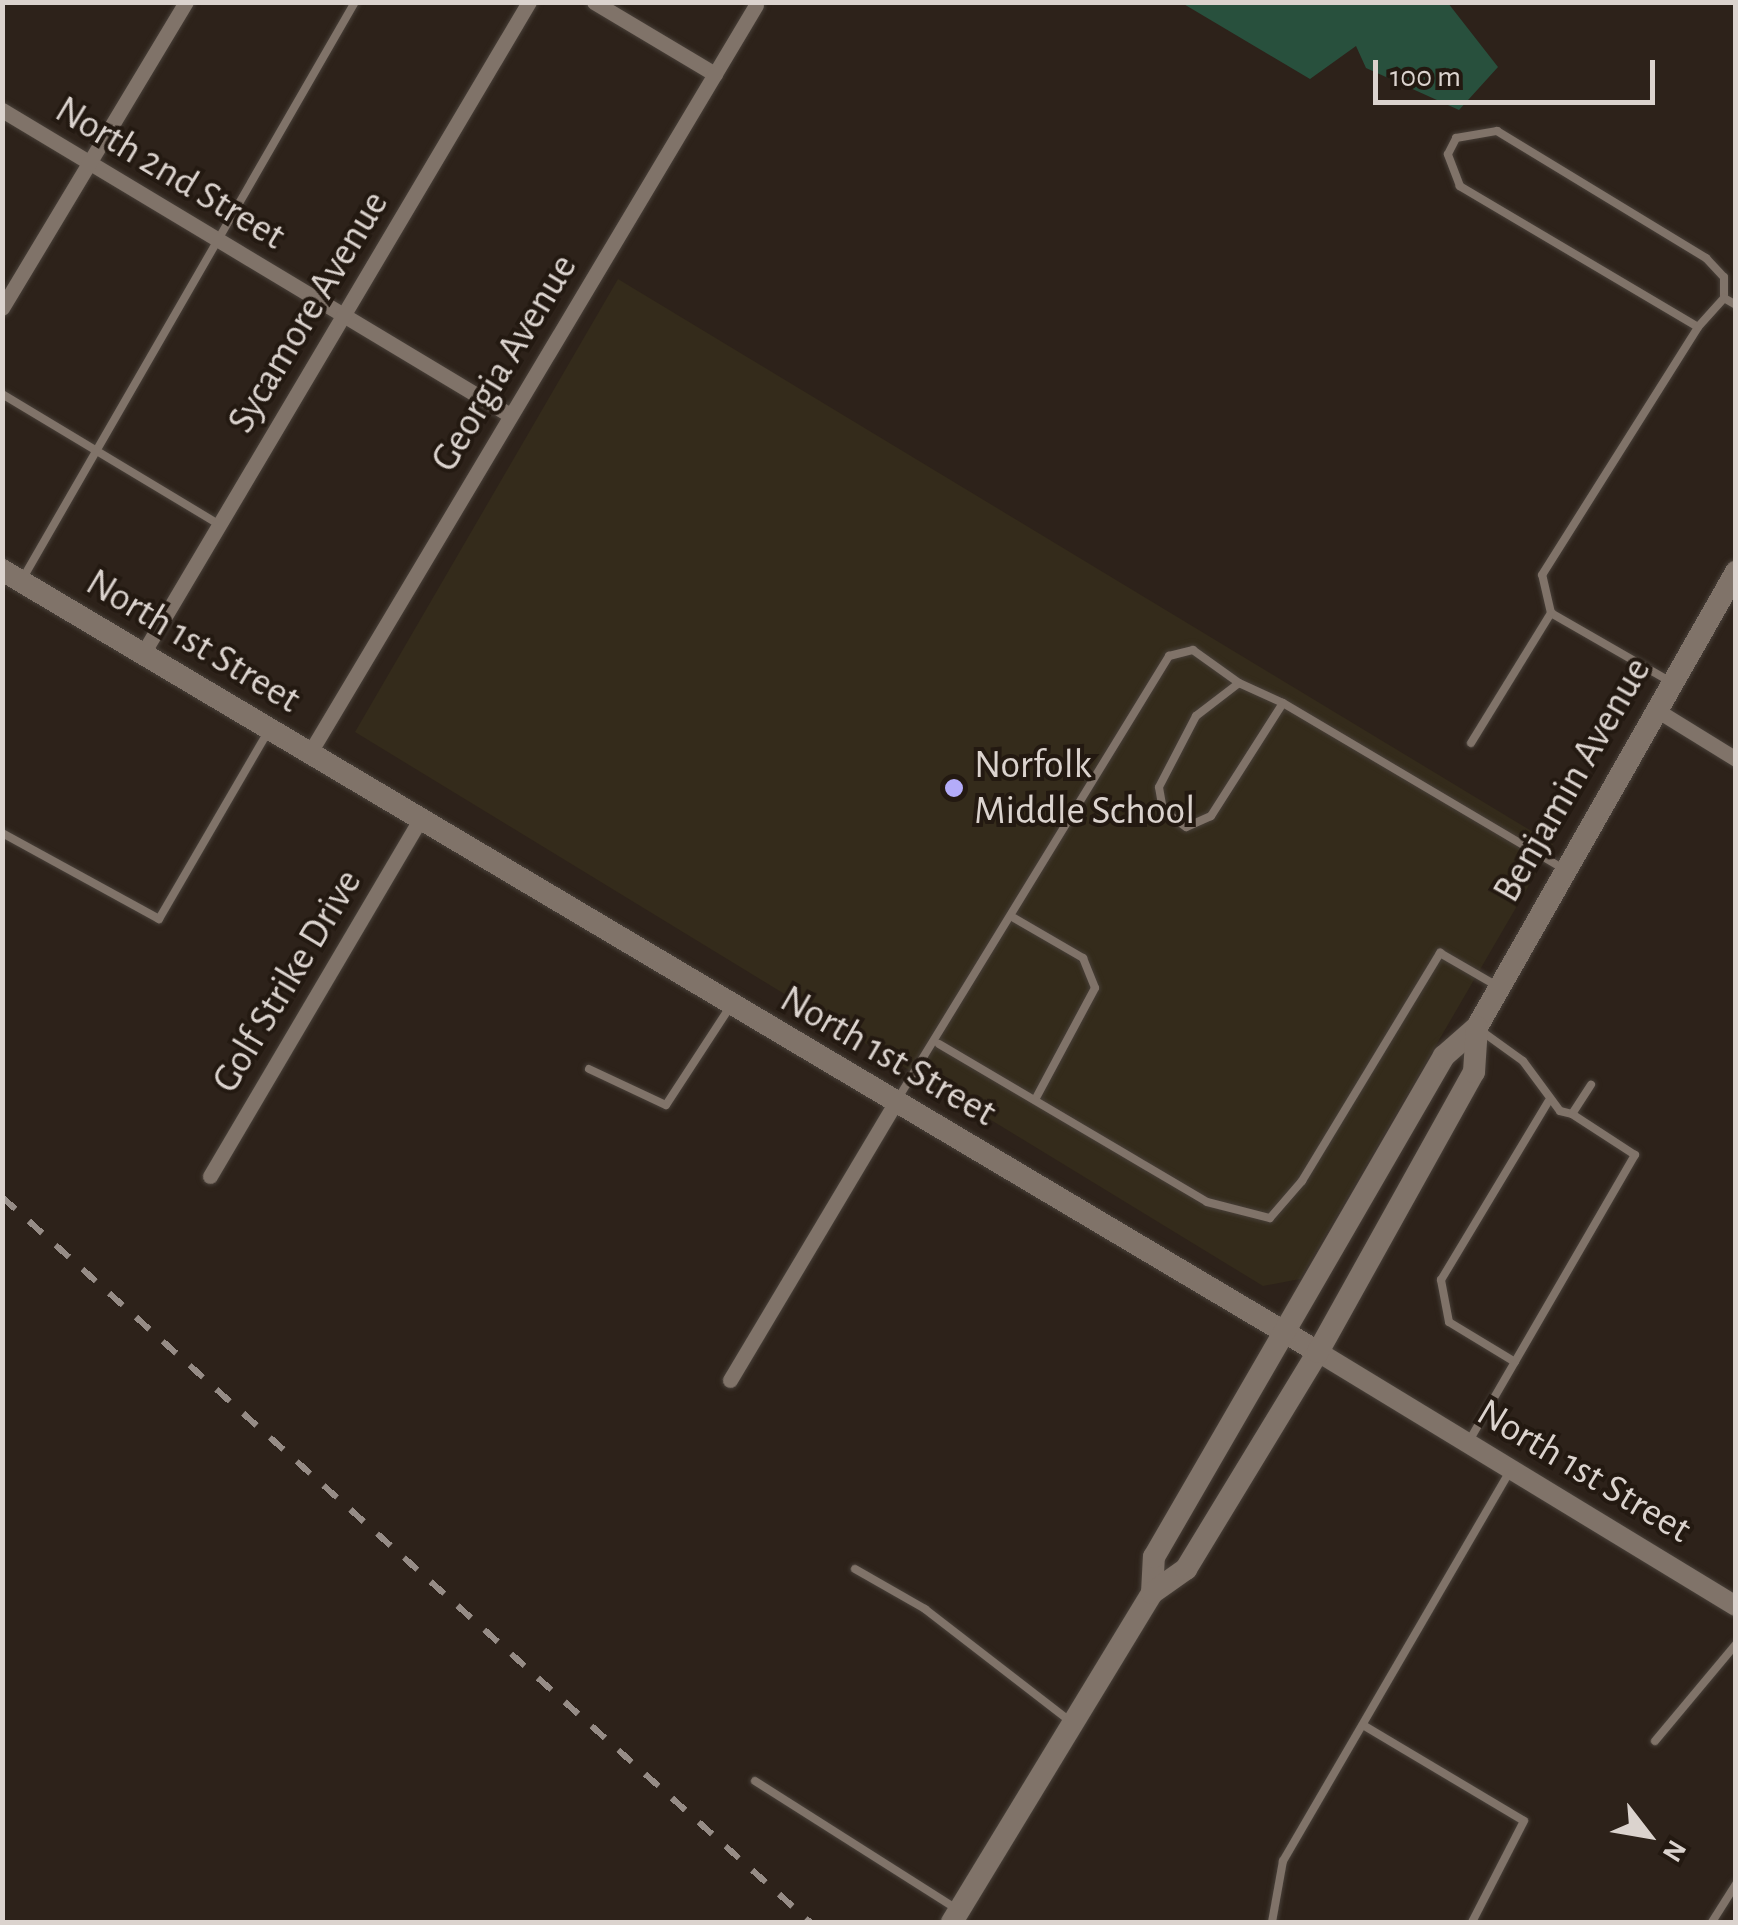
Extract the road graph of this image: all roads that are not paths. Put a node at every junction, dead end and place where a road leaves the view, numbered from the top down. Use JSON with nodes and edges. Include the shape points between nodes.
{"nodes":[{"id":1,"x":186,"y":2,"type":"edge"},
{"id":2,"x":354,"y":2,"type":"edge"},
{"id":3,"x":529,"y":2,"type":"edge"},
{"id":4,"x":594,"y":2,"type":"edge"},
{"id":5,"x":756,"y":5,"type":"edge"},
{"id":6,"x":715,"y":74,"type":"junction"},
{"id":7,"x":2,"y":110,"type":"edge"},
{"id":8,"x":88,"y":161,"type":"junction"},
{"id":9,"x":215,"y":237,"type":"junction"},
{"id":10,"x":1724,"y":298,"type":"junction"},
{"id":11,"x":1736,"y":305,"type":"edge"},
{"id":12,"x":2,"y":308,"type":"edge"},
{"id":13,"x":345,"y":314,"type":"junction"},
{"id":14,"x":1698,"y":326,"type":"junction"},
{"id":15,"x":2,"y":394,"type":"edge"},
{"id":16,"x":510,"y":415,"type":"junction"},
{"id":17,"x":96,"y":449,"type":"junction"},
{"id":18,"x":220,"y":525,"type":"junction"},
{"id":19,"x":1736,"y":572,"type":"edge"},
{"id":20,"x":12,"y":576,"type":"edge"},
{"id":21,"x":1551,"y":613,"type":"junction"},
{"id":22,"x":142,"y":655,"type":"junction"},
{"id":23,"x":1671,"y":682,"type":"junction"},
{"id":24,"x":1239,"y":683,"type":"junction"},
{"id":25,"x":1283,"y":704,"type":"junction"},
{"id":26,"x":1655,"y":709,"type":"junction"},
{"id":27,"x":269,"y":730,"type":"junction"},
{"id":28,"x":1471,"y":743,"type":"dead end"},
{"id":29,"x":309,"y":754,"type":"junction"},
{"id":30,"x":1736,"y":759,"type":"edge"},
{"id":31,"x":420,"y":820,"type":"junction"},
{"id":32,"x":2,"y":832,"type":"edge"},
{"id":33,"x":1562,"y":868,"type":"junction"},
{"id":34,"x":1014,"y":918,"type":"junction"},
{"id":35,"x":1498,"y":987,"type":"junction"},
{"id":36,"x":730,"y":1007,"type":"junction"},
{"id":37,"x":1476,"y":1027,"type":"junction"},
{"id":38,"x":940,"y":1044,"type":"junction"},
{"id":39,"x":589,"y":1069,"type":"dead end"},
{"id":40,"x":1591,"y":1085,"type":"dead end"},
{"id":41,"x":1036,"y":1098,"type":"junction"},
{"id":42,"x":1548,"y":1102,"type":"junction"},
{"id":43,"x":895,"y":1103,"type":"junction"},
{"id":44,"x":1572,"y":1114,"type":"junction"},
{"id":45,"x":210,"y":1176,"type":"dead end"},
{"id":46,"x":1287,"y":1334,"type":"junction"},
{"id":47,"x":1318,"y":1352,"type":"junction"},
{"id":48,"x":1514,"y":1362,"type":"junction"},
{"id":49,"x":730,"y":1380,"type":"dead end"},
{"id":50,"x":1467,"y":1444,"type":"junction"},
{"id":51,"x":1511,"y":1470,"type":"junction"},
{"id":52,"x":855,"y":1569,"type":"dead end"},
{"id":53,"x":1152,"y":1593,"type":"junction"},
{"id":54,"x":1736,"y":1606,"type":"edge"},
{"id":55,"x":1736,"y":1644,"type":"edge"},
{"id":56,"x":1363,"y":1724,"type":"junction"},
{"id":57,"x":1075,"y":1725,"type":"junction"},
{"id":58,"x":1656,"y":1741,"type":"dead end"},
{"id":59,"x":755,"y":1781,"type":"dead end"},
{"id":60,"x":1736,"y":1884,"type":"edge"},
{"id":61,"x":956,"y":1916,"type":"edge"},
{"id":62,"x":1272,"y":1922,"type":"edge"},
{"id":63,"x":1472,"y":1922,"type":"edge"},
{"id":64,"x":1712,"y":1922,"type":"edge"}],
"edges":[{"from":1,"to":8,"type":"street"},
{"from":2,"to":9,"type":"lane"},
{"from":3,"to":13,"type":"street","name":"Sycamore Avenue"},
{"from":4,"to":6,"type":"street"},
{"from":5,"to":6,"type":"street","name":"Georgia Avenue"},
{"from":6,"to":16,"type":"street","name":"Georgia Avenue"},
{"from":7,"to":8,"type":"street","name":"North 2nd Street"},
{"from":8,"to":9,"type":"street","name":"North 2nd Street"},
{"from":8,"to":12,"type":"street"},
{"from":9,"to":13,"type":"street","name":"North 2nd Street"},
{"from":9,"to":17,"type":"lane"},
{"from":10,"to":11,"type":"lane"},
{"from":10,"to":14,"type":"lane"},
{"from":10,"to":14,"type":"lane","via":[[1724,277],[1706,258],[1497,131],[1456,138],[1448,154],[1460,186]]},
{"from":13,"to":16,"type":"street","name":"North 2nd Street"},
{"from":13,"to":18,"type":"street","name":"Sycamore Avenue"},
{"from":14,"to":21,"type":"lane","via":[[1547,564],[1540,588]]},
{"from":15,"to":17,"type":"lane"},
{"from":16,"to":29,"type":"street","name":"Georgia Avenue"},
{"from":17,"to":18,"type":"lane"},
{"from":17,"to":20,"type":"lane"},
{"from":18,"to":22,"type":"street","name":"Sycamore Avenue"},
{"from":19,"to":23,"type":"main road","name":"Benjamin Avenue"},
{"from":20,"to":22,"type":"main road","name":"North 1st Street"},
{"from":21,"to":23,"type":"lane"},
{"from":21,"to":28,"type":"lane"},
{"from":22,"to":27,"type":"main road","name":"North 1st Street"},
{"from":23,"to":26,"type":"main road","name":"Benjamin Avenue"},
{"from":24,"to":25,"type":"lane"},
{"from":24,"to":25,"type":"lane","via":[[1196,716],[1159,787],[1163,810],[1186,827],[1212,816]]},
{"from":24,"to":34,"type":"lane","via":[[1193,650],[1170,656]]},
{"from":25,"to":33,"type":"lane"},
{"from":26,"to":30,"type":"street"},
{"from":26,"to":33,"type":"main road","name":"Benjamin Avenue"},
{"from":27,"to":29,"type":"main road","name":"North 1st Street"},
{"from":27,"to":32,"type":"lane","via":[[159,920]]},
{"from":29,"to":31,"type":"main road","name":"North 1st Street"},
{"from":31,"to":36,"type":"main road","name":"North 1st Street"},
{"from":31,"to":45,"type":"street","name":"Golf Strike Drive"},
{"from":33,"to":35,"type":"main road","name":"Benjamin Avenue"},
{"from":34,"to":38,"type":"lane"},
{"from":34,"to":41,"type":"lane","via":[[1084,958],[1095,988]]},
{"from":35,"to":37,"type":"main road","name":"Benjamin Avenue"},
{"from":35,"to":41,"type":"lane","via":[[1440,953],[1302,1181],[1270,1218],[1207,1202]]},
{"from":36,"to":39,"type":"lane","via":[[666,1105]]},
{"from":36,"to":43,"type":"main road","name":"North 1st Street"},
{"from":37,"to":42,"type":"lane","via":[[1523,1061]]},
{"from":37,"to":46,"type":"main road","name":"Benjamin Avenue","via":[[1444,1056]]},
{"from":37,"to":47,"type":"main road","name":"Benjamin Avenue","via":[[1474,1072]]},
{"from":38,"to":41,"type":"lane"},
{"from":38,"to":43,"type":"lane"},
{"from":40,"to":44,"type":"lane"},
{"from":42,"to":44,"type":"lane"},
{"from":42,"to":48,"type":"lane","via":[[1442,1280],[1449,1322]]},
{"from":43,"to":46,"type":"main road","name":"North 1st Street"},
{"from":43,"to":49,"type":"street"},
{"from":44,"to":48,"type":"lane","via":[[1634,1155]]},
{"from":46,"to":47,"type":"main road","name":"North 1st Street"},
{"from":46,"to":53,"type":"main road","name":"Benjamin Avenue","via":[[1154,1558]]},
{"from":47,"to":50,"type":"street","name":"North 1st Street"},
{"from":47,"to":53,"type":"main road","name":"Benjamin Avenue","via":[[1186,1569]]},
{"from":48,"to":50,"type":"lane"},
{"from":50,"to":51,"type":"street","name":"North 1st Street"},
{"from":51,"to":54,"type":"street","name":"North 1st Street"},
{"from":51,"to":56,"type":"lane"},
{"from":52,"to":57,"type":"lane","via":[[926,1608]]},
{"from":53,"to":57,"type":"main road"},
{"from":55,"to":58,"type":"lane"},
{"from":56,"to":62,"type":"lane","via":[[1283,1861]]},
{"from":56,"to":63,"type":"lane","via":[[1524,1821]]},
{"from":57,"to":61,"type":"main road"},
{"from":59,"to":61,"type":"lane"},
{"from":60,"to":64,"type":"lane"}]}
